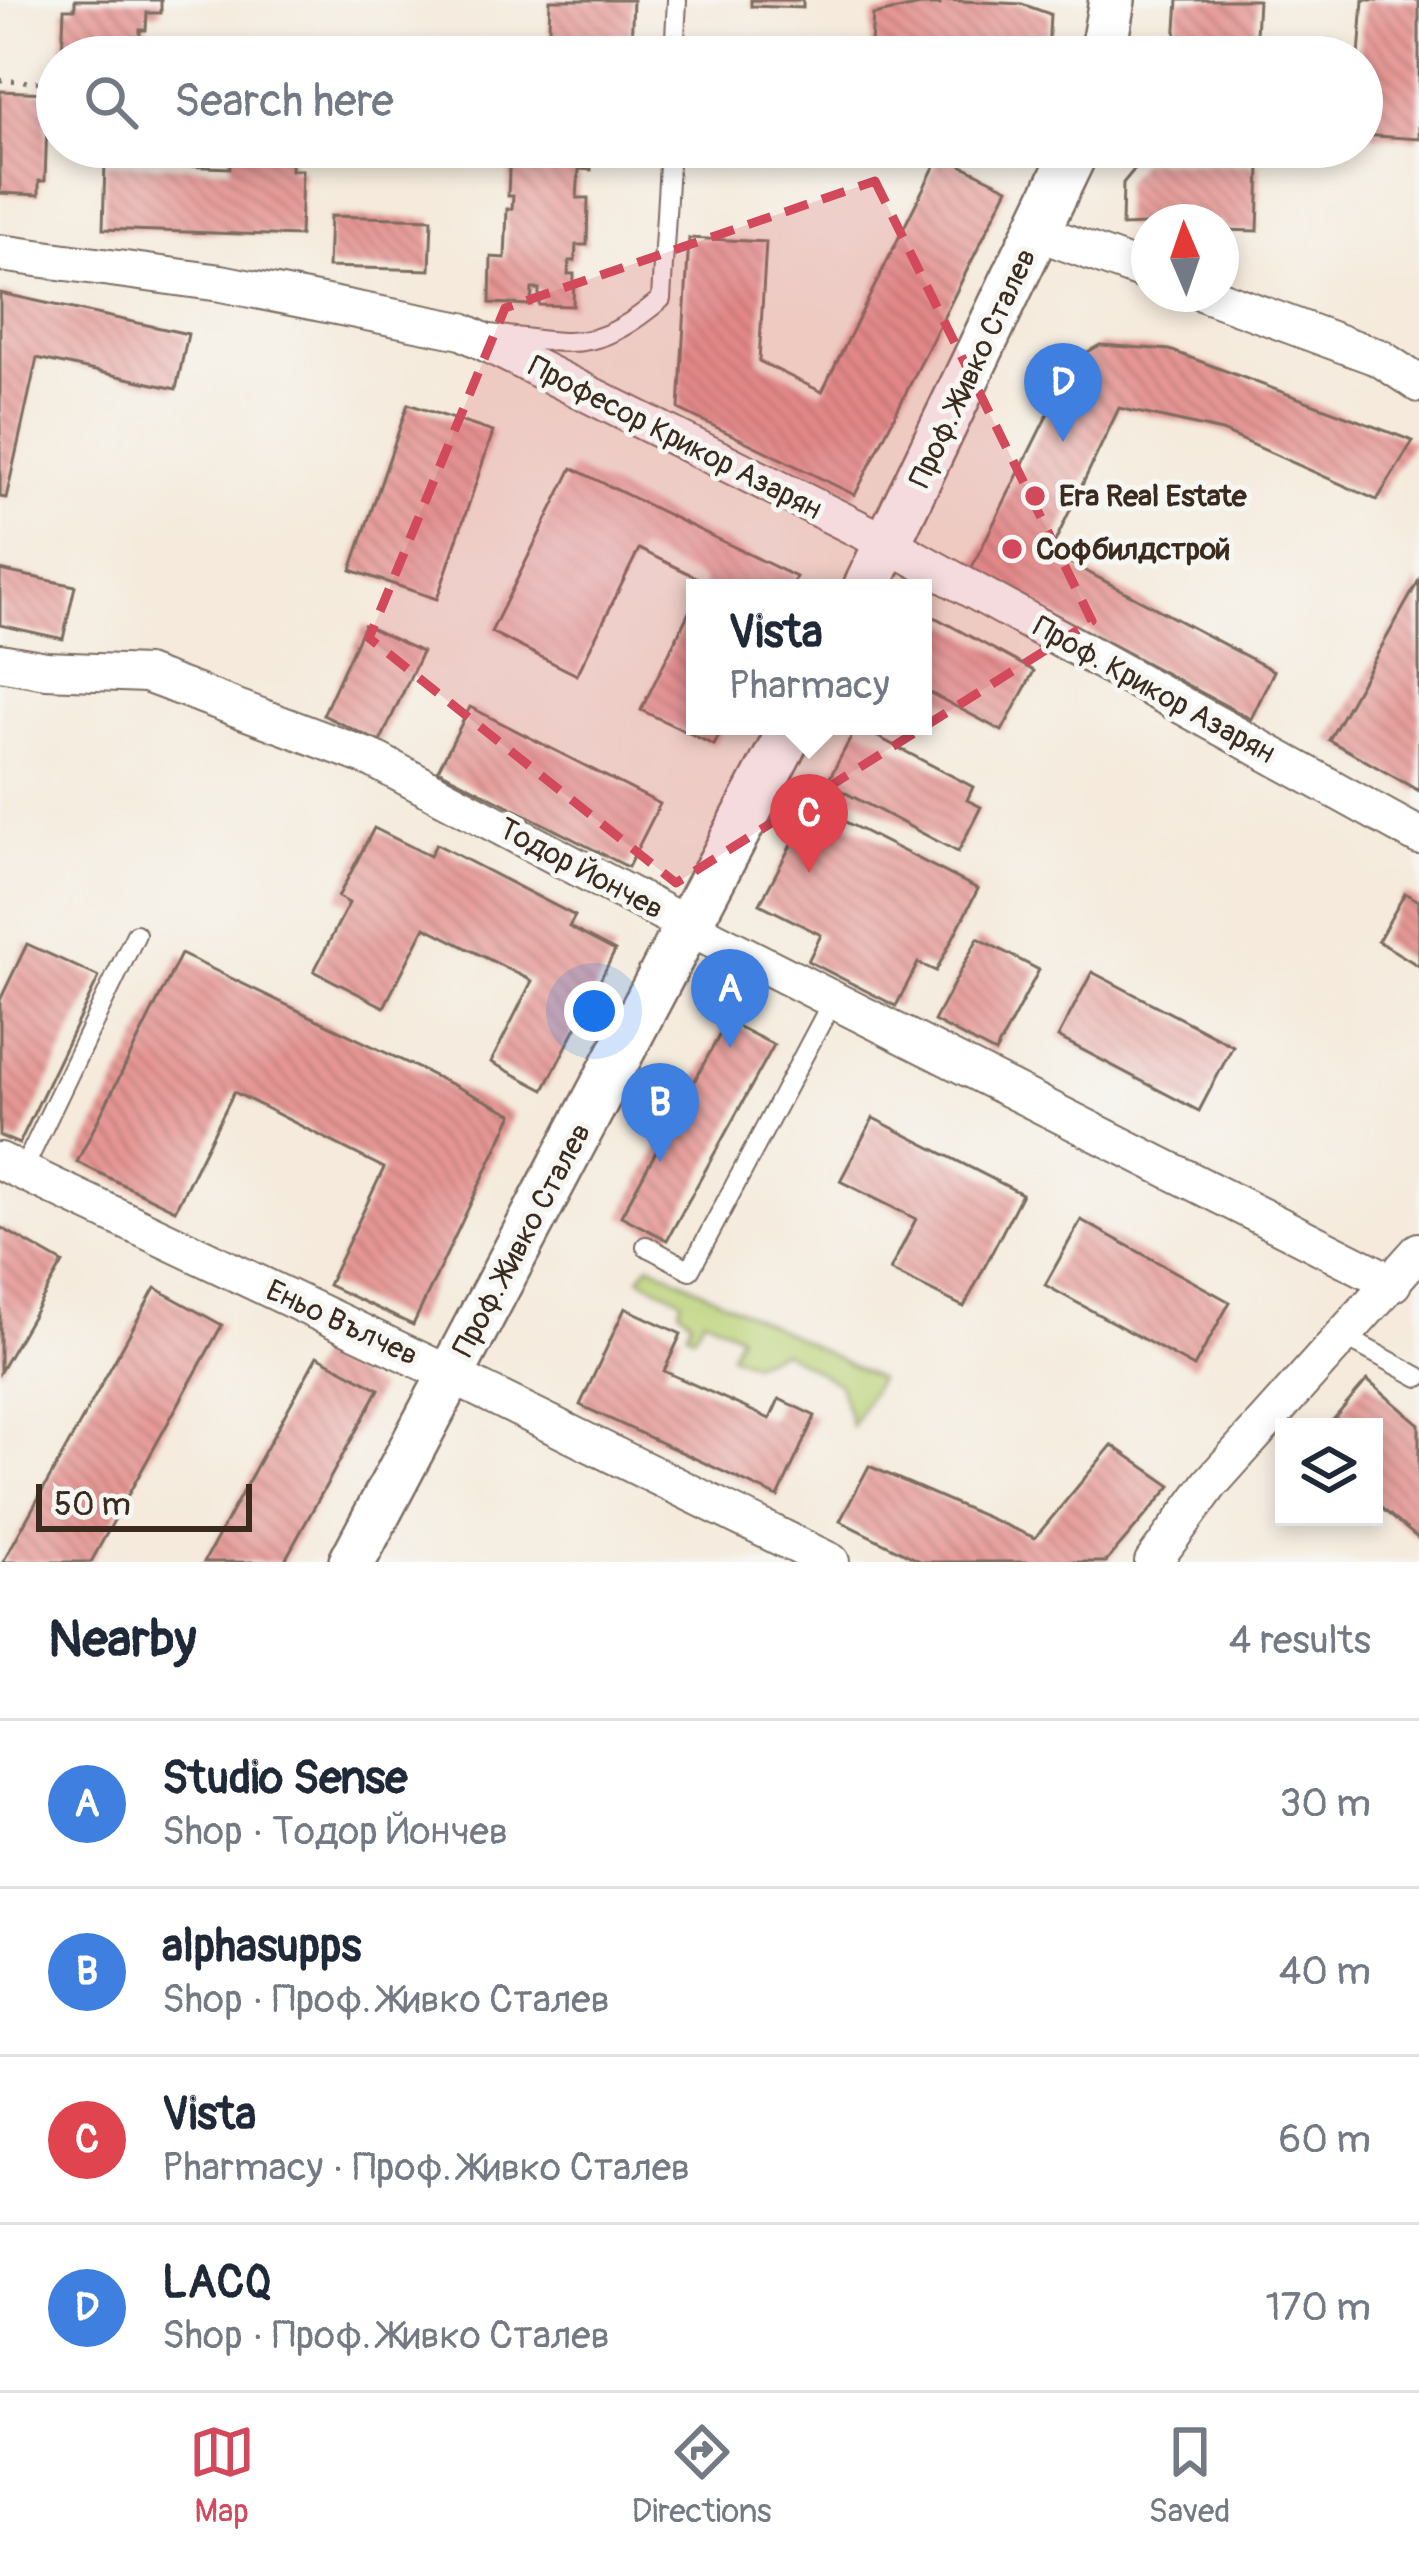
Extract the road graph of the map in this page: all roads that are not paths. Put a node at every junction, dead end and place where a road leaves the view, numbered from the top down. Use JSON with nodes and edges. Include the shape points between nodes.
{"nodes":[{"id":1,"x":676,"y":0,"type":"edge"},
{"id":2,"x":1112,"y":0,"type":"edge"},
{"id":3,"x":675,"y":36,"type":"edge"},
{"id":4,"x":1106,"y":36,"type":"edge"},
{"id":5,"x":669,"y":168,"type":"edge"},
{"id":6,"x":1067,"y":168,"type":"edge"},
{"id":7,"x":1037,"y":232,"type":"junction"},
{"id":8,"x":0,"y":254,"type":"edge"},
{"id":9,"x":1131,"y":266,"type":"edge"},
{"id":10,"x":1239,"y":306,"type":"edge"},
{"id":11,"x":462,"y":331,"type":"junction"},
{"id":12,"x":1419,"y":384,"type":"edge"},
{"id":13,"x":889,"y":544,"type":"junction"},
{"id":14,"x":871,"y":579,"type":"edge"},
{"id":15,"x":0,"y":662,"type":"edge"},
{"id":16,"x":788,"y":735,"type":"edge"},
{"id":17,"x":1419,"y":836,"type":"edge"},
{"id":18,"x":688,"y":926,"type":"junction"},
{"id":19,"x":136,"y":934,"type":"dead end"},
{"id":20,"x":833,"y":1000,"type":"junction"},
{"id":21,"x":11,"y":1166,"type":"edge"},
{"id":22,"x":646,"y":1246,"type":"dead end"},
{"id":23,"x":1419,"y":1251,"type":"edge"},
{"id":24,"x":1393,"y":1283,"type":"junction"},
{"id":25,"x":1345,"y":1337,"type":"junction"},
{"id":26,"x":451,"y":1375,"type":"junction"},
{"id":27,"x":1419,"y":1377,"type":"edge"},
{"id":28,"x":1163,"y":1556,"type":"edge"},
{"id":29,"x":821,"y":1557,"type":"edge"},
{"id":30,"x":352,"y":1562,"type":"edge"}],
"edges":[{"from":1,"to":3,"type":"lane"},
{"from":2,"to":4,"type":"street"},
{"from":5,"to":11,"type":"lane","via":[[661,298],[628,327],[583,344]]},
{"from":6,"to":7,"type":"street","name":"Проф. Живко Сталев"},
{"from":7,"to":9,"type":"street"},
{"from":7,"to":13,"type":"street","name":"Проф. Живко Сталев"},
{"from":8,"to":11,"type":"street","name":"Професор Крикор Азарян","via":[[221,283]]},
{"from":10,"to":12,"type":"street","via":[[1380,358]]},
{"from":11,"to":13,"type":"street","name":"Професор Крикор Азарян"},
{"from":13,"to":14,"type":"street","name":"Проф. Живко Сталев"},
{"from":13,"to":17,"type":"street","name":"Проф. Крикор Азарян"},
{"from":15,"to":18,"type":"street","name":"Тодор Йончев","via":[[146,674],[373,759]]},
{"from":16,"to":18,"type":"street","name":"Проф. Живко Сталев"},
{"from":18,"to":20,"type":"street","name":"Тодор Йончев"},
{"from":18,"to":26,"type":"street","name":"Проф. Живко Сталев"},
{"from":19,"to":21,"type":"lane"},
{"from":20,"to":22,"type":"lane","via":[[690,1270]]},
{"from":20,"to":24,"type":"street","name":"Тодор Йончев"},
{"from":21,"to":26,"type":"street","name":"Еньо Вълчев"},
{"from":23,"to":24,"type":"street"},
{"from":24,"to":25,"type":"street"},
{"from":25,"to":27,"type":"lane"},
{"from":25,"to":28,"type":"street","via":[[1210,1484]]},
{"from":26,"to":29,"type":"street","name":"Еньо Вълчев"},
{"from":26,"to":30,"type":"street","name":"Проф. Живко Сталев"}]}
